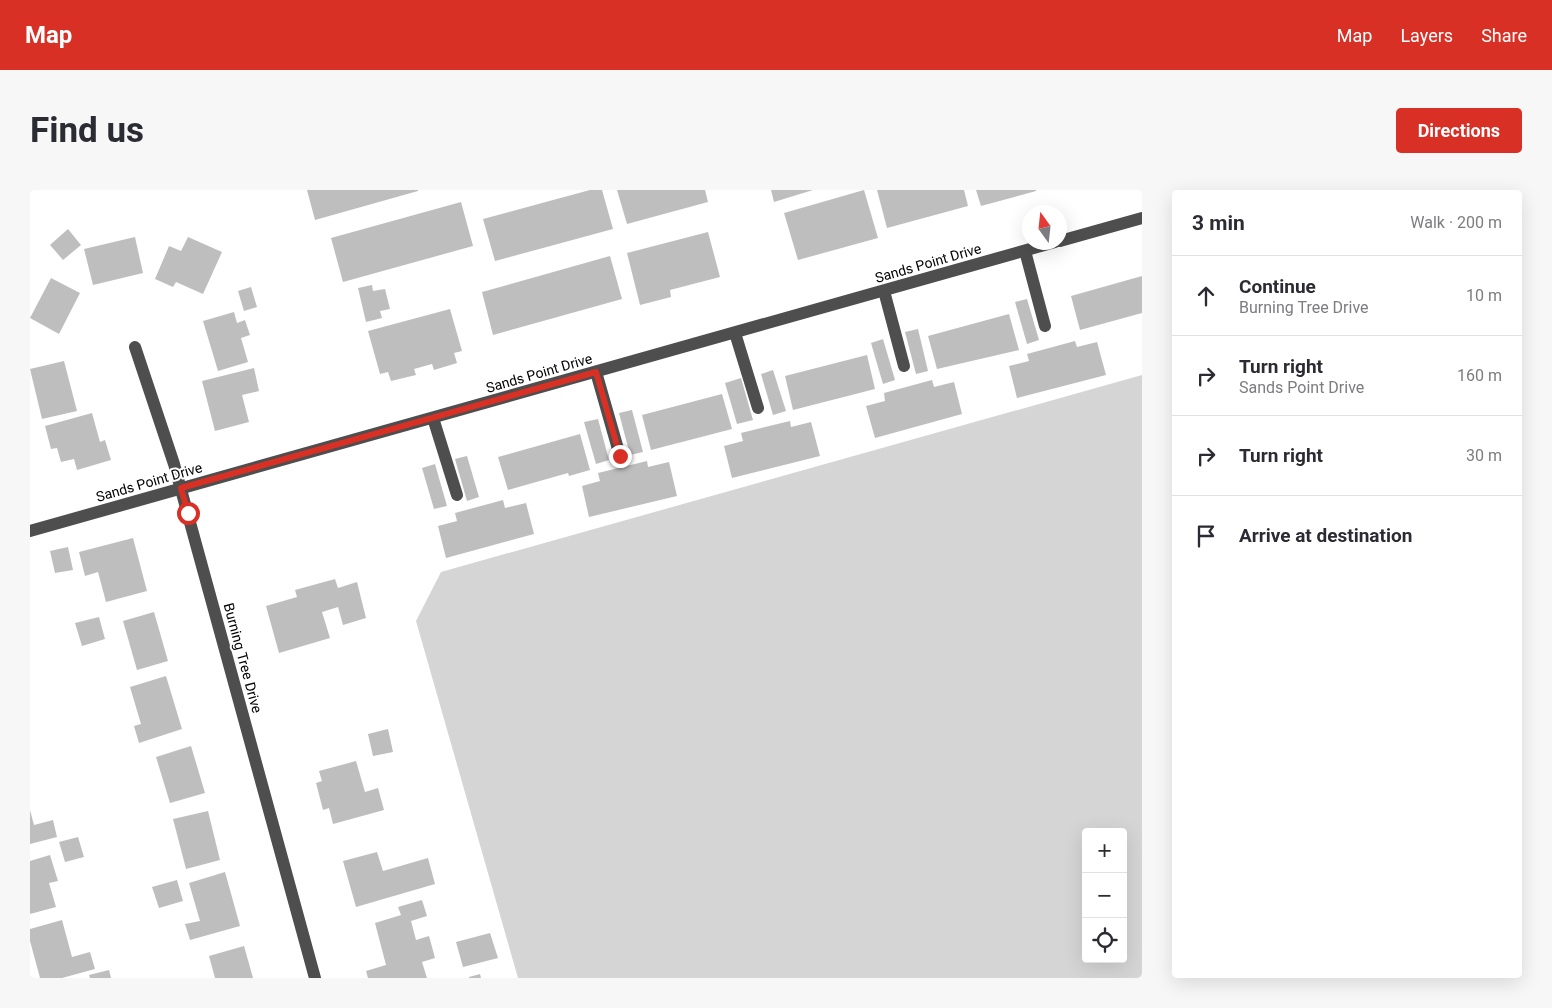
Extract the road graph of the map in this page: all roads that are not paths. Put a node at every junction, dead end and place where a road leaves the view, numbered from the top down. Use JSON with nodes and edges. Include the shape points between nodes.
{"nodes":[{"id":1,"x":1142,"y":218,"type":"edge"},
{"id":2,"x":1067,"y":239,"type":"edge"},
{"id":3,"x":1028,"y":250,"type":"edge"},
{"id":4,"x":1025,"y":251,"type":"junction"},
{"id":5,"x":884,"y":291,"type":"junction"},
{"id":6,"x":1045,"y":326,"type":"dead end"},
{"id":7,"x":735,"y":333,"type":"junction"},
{"id":8,"x":134,"y":348,"type":"dead end"},
{"id":9,"x":904,"y":366,"type":"dead end"},
{"id":10,"x":596,"y":372,"type":"junction"},
{"id":11,"x":758,"y":408,"type":"dead end"},
{"id":12,"x":433,"y":418,"type":"junction"},
{"id":13,"x":620,"y":456,"type":"dead end"},
{"id":14,"x":181,"y":488,"type":"junction"},
{"id":15,"x":457,"y":495,"type":"dead end"},
{"id":16,"x":30,"y":531,"type":"edge"},
{"id":17,"x":315,"y":978,"type":"edge"}],
"edges":[{"from":1,"to":2,"type":"street"},
{"from":3,"to":4,"type":"street","name":"Sands Point Drive"},
{"from":4,"to":5,"type":"street","name":"Sands Point Drive"},
{"from":4,"to":6,"type":"street"},
{"from":5,"to":7,"type":"street","name":"Sands Point Drive"},
{"from":5,"to":9,"type":"street"},
{"from":7,"to":10,"type":"street","name":"Sands Point Drive"},
{"from":7,"to":11,"type":"street"},
{"from":8,"to":14,"type":"street","name":"Burning Tree Drive"},
{"from":10,"to":12,"type":"street","name":"Sands Point Drive"},
{"from":10,"to":13,"type":"street"},
{"from":12,"to":14,"type":"street","name":"Sands Point Drive"},
{"from":12,"to":15,"type":"street"},
{"from":14,"to":16,"type":"street","name":"Sands Point Drive"},
{"from":14,"to":17,"type":"street","name":"Burning Tree Drive"}]}
